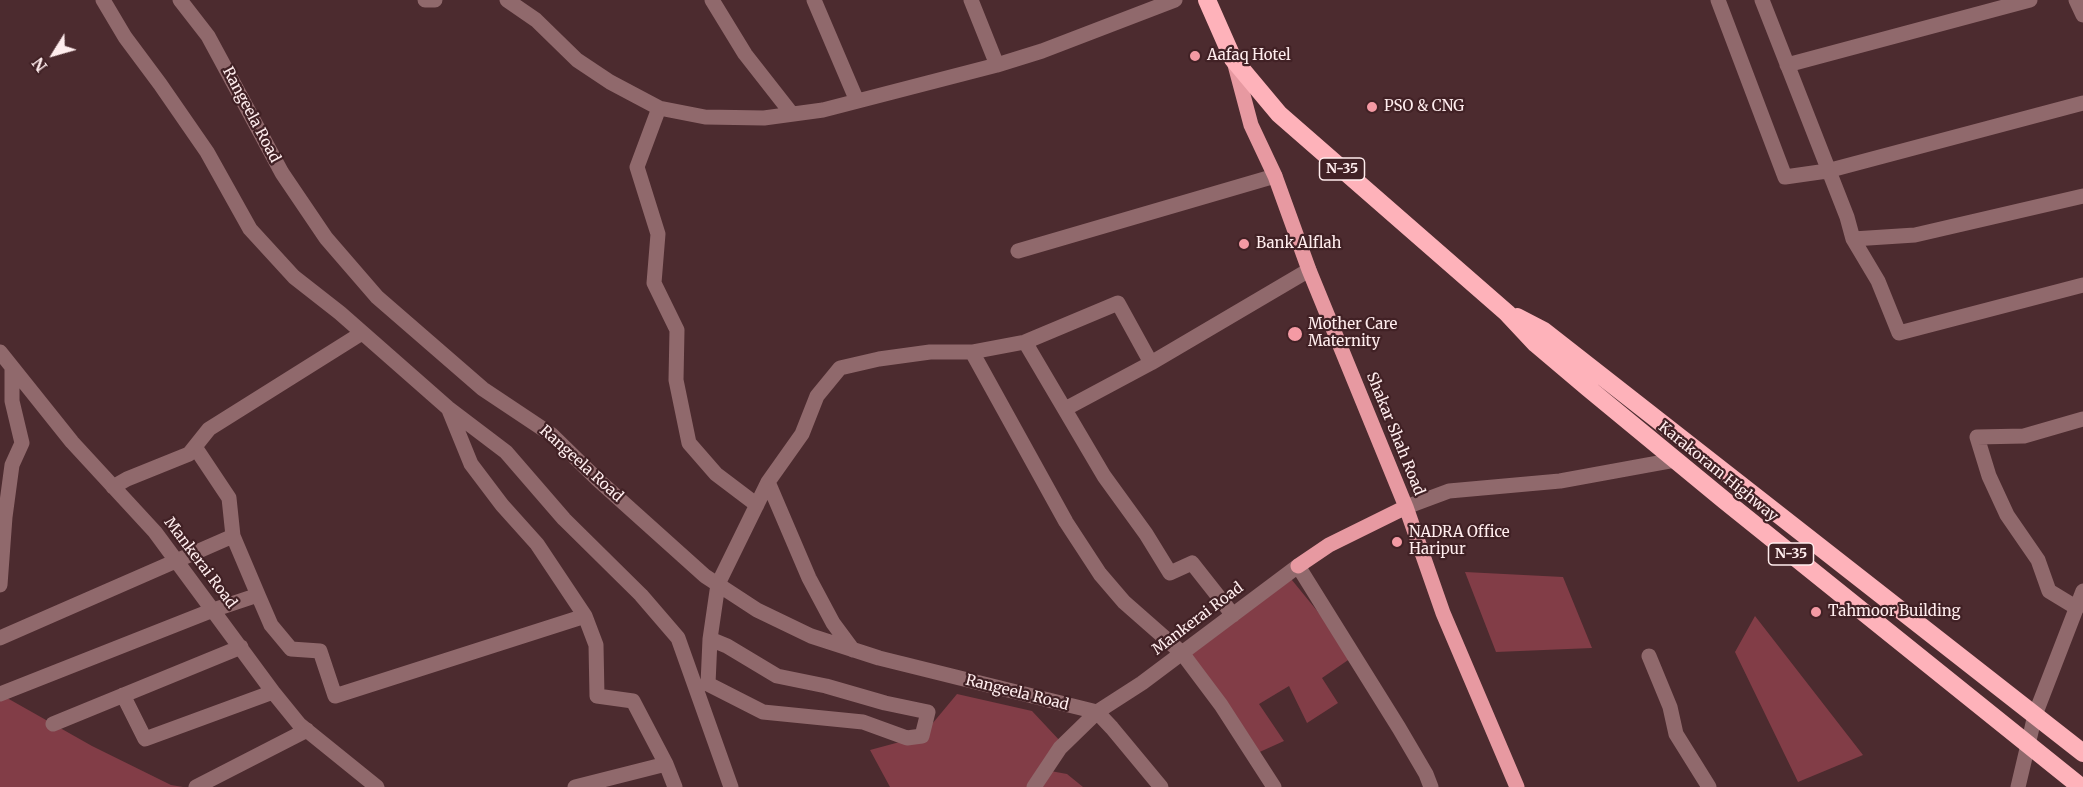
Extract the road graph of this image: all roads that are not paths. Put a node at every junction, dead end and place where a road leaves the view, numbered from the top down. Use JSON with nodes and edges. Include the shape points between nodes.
{"nodes":[{"id":1,"x":103,"y":0,"type":"edge"},
{"id":2,"x":180,"y":0,"type":"edge"},
{"id":3,"x":424,"y":0,"type":"edge"},
{"id":4,"x":435,"y":0,"type":"edge"},
{"id":5,"x":507,"y":0,"type":"edge"},
{"id":6,"x":712,"y":0,"type":"edge"},
{"id":7,"x":814,"y":0,"type":"edge"},
{"id":8,"x":971,"y":0,"type":"edge"},
{"id":9,"x":1175,"y":0,"type":"edge"},
{"id":10,"x":1207,"y":0,"type":"edge"},
{"id":11,"x":1718,"y":0,"type":"edge"},
{"id":12,"x":1761,"y":0,"type":"edge"},
{"id":13,"x":2030,"y":0,"type":"edge"},
{"id":14,"x":2076,"y":0,"type":"edge"},
{"id":15,"x":2083,"y":15,"type":"edge"},
{"id":16,"x":1233,"y":60,"type":"junction"},
{"id":17,"x":997,"y":65,"type":"junction"},
{"id":18,"x":1787,"y":65,"type":"junction"},
{"id":19,"x":857,"y":101,"type":"junction"},
{"id":20,"x":2083,"y":103,"type":"edge"},
{"id":21,"x":659,"y":108,"type":"junction"},
{"id":22,"x":792,"y":114,"type":"junction"},
{"id":23,"x":1827,"y":171,"type":"junction"},
{"id":24,"x":1275,"y":176,"type":"junction"},
{"id":25,"x":2083,"y":196,"type":"edge"},
{"id":26,"x":1853,"y":239,"type":"junction"},
{"id":27,"x":1018,"y":251,"type":"dead end"},
{"id":28,"x":1309,"y":270,"type":"junction"},
{"id":29,"x":2083,"y":285,"type":"edge"},
{"id":30,"x":1507,"y":313,"type":"junction"},
{"id":31,"x":362,"y":333,"type":"junction"},
{"id":32,"x":1025,"y":342,"type":"junction"},
{"id":33,"x":0,"y":352,"type":"edge"},
{"id":34,"x":972,"y":352,"type":"junction"},
{"id":35,"x":1151,"y":363,"type":"junction"},
{"id":36,"x":12,"y":367,"type":"junction"},
{"id":37,"x":448,"y":408,"type":"junction"},
{"id":38,"x":1065,"y":409,"type":"junction"},
{"id":39,"x":2083,"y":420,"type":"edge"},
{"id":40,"x":195,"y":447,"type":"junction"},
{"id":41,"x":1675,"y":460,"type":"junction"},
{"id":42,"x":768,"y":482,"type":"junction"},
{"id":43,"x":113,"y":487,"type":"junction"},
{"id":44,"x":757,"y":505,"type":"junction"},
{"id":45,"x":1406,"y":507,"type":"junction"},
{"id":46,"x":233,"y":536,"type":"junction"},
{"id":47,"x":176,"y":561,"type":"junction"},
{"id":48,"x":1298,"y":566,"type":"junction"},
{"id":49,"x":0,"y":585,"type":"edge"},
{"id":50,"x":718,"y":585,"type":"junction"},
{"id":51,"x":2083,"y":591,"type":"edge"},
{"id":52,"x":258,"y":595,"type":"junction"},
{"id":53,"x":2077,"y":608,"type":"junction"},
{"id":54,"x":213,"y":610,"type":"junction"},
{"id":55,"x":585,"y":615,"type":"junction"},
{"id":56,"x":1233,"y":615,"type":"junction"},
{"id":57,"x":0,"y":638,"type":"edge"},
{"id":58,"x":710,"y":639,"type":"junction"},
{"id":59,"x":242,"y":647,"type":"junction"},
{"id":60,"x":853,"y":650,"type":"junction"},
{"id":61,"x":1182,"y":653,"type":"junction"},
{"id":62,"x":1649,"y":656,"type":"dead end"},
{"id":63,"x":273,"y":692,"type":"junction"},
{"id":64,"x":0,"y":694,"type":"edge"},
{"id":65,"x":123,"y":695,"type":"junction"},
{"id":66,"x":1097,"y":712,"type":"junction"},
{"id":67,"x":2035,"y":716,"type":"junction"},
{"id":68,"x":53,"y":724,"type":"dead end"},
{"id":69,"x":307,"y":730,"type":"junction"},
{"id":70,"x":2028,"y":744,"type":"junction"},
{"id":71,"x":2083,"y":753,"type":"edge"},
{"id":72,"x":666,"y":764,"type":"junction"},
{"id":73,"x":196,"y":787,"type":"edge"},
{"id":74,"x":377,"y":787,"type":"edge"},
{"id":75,"x":575,"y":787,"type":"edge"},
{"id":76,"x":675,"y":787,"type":"edge"},
{"id":77,"x":731,"y":787,"type":"edge"},
{"id":78,"x":1034,"y":787,"type":"edge"},
{"id":79,"x":1161,"y":787,"type":"edge"},
{"id":80,"x":1274,"y":787,"type":"edge"},
{"id":81,"x":1431,"y":787,"type":"edge"},
{"id":82,"x":1517,"y":787,"type":"edge"},
{"id":83,"x":1708,"y":787,"type":"edge"},
{"id":84,"x":2018,"y":787,"type":"edge"},
{"id":85,"x":2081,"y":787,"type":"edge"}],
"edges":[{"from":1,"to":31,"type":"street","via":[[207,152],[250,229],[294,277]]},
{"from":2,"to":50,"type":"street","name":"Rangeela Road","via":[[208,36],[282,173],[326,238],[377,297],[483,389],[552,435]]},
{"from":3,"to":4,"type":"street"},
{"from":5,"to":21,"type":"street","via":[[536,20],[577,60]]},
{"from":6,"to":22,"type":"street","via":[[745,54]]},
{"from":7,"to":19,"type":"street"},
{"from":8,"to":17,"type":"street"},
{"from":9,"to":17,"type":"street"},
{"from":10,"to":16,"type":"highway","name":"Karakoram Highway","number":"N-35"},
{"from":11,"to":23,"type":"street","via":[[1785,177]]},
{"from":12,"to":18,"type":"street"},
{"from":13,"to":18,"type":"street"},
{"from":14,"to":15,"type":"street"},
{"from":16,"to":24,"type":"main road","name":"Shakar Shah Road","via":[[1251,125]]},
{"from":16,"to":30,"type":"highway","name":"Karakoram Highway","number":"N-35","via":[[1280,114]]},
{"from":17,"to":19,"type":"street"},
{"from":18,"to":23,"type":"street"},
{"from":19,"to":22,"type":"street"},
{"from":20,"to":23,"type":"street"},
{"from":21,"to":22,"type":"street","via":[[705,117],[764,118]]},
{"from":21,"to":44,"type":"street","via":[[637,166],[658,234],[654,283],[677,330],[676,380],[689,443],[716,474]]},
{"from":23,"to":26,"type":"street"},
{"from":24,"to":27,"type":"street"},
{"from":24,"to":28,"type":"main road","name":"Shakar Shah Road"},
{"from":25,"to":26,"type":"street","via":[[1915,236]]},
{"from":26,"to":29,"type":"street","via":[[1878,281],[1899,333]]},
{"from":28,"to":35,"type":"street"},
{"from":28,"to":45,"type":"main road","name":"Shakar Shah Road"},
{"from":30,"to":41,"type":"highway","name":"Karakoram Highway","number":"N-35","via":[[1536,344]]},
{"from":30,"to":67,"type":"highway","name":"Karakoram Highway","number":"N-35","via":[[1544,331]]},
{"from":31,"to":37,"type":"street"},
{"from":31,"to":40,"type":"street","via":[[209,429]]},
{"from":32,"to":34,"type":"street"},
{"from":32,"to":35,"type":"street","via":[[1118,303]]},
{"from":32,"to":38,"type":"street"},
{"from":33,"to":36,"type":"street","name":"Mankerai Road"},
{"from":34,"to":42,"type":"street","via":[[879,358],[840,368],[817,396],[802,434]]},
{"from":34,"to":61,"type":"street","via":[[1066,522],[1100,574],[1124,602]]},
{"from":35,"to":38,"type":"street"},
{"from":36,"to":43,"type":"street","name":"Mankerai Road"},
{"from":36,"to":49,"type":"street","via":[[12,401],[22,443],[12,465]]},
{"from":37,"to":55,"type":"street","via":[[471,464],[537,544]]},
{"from":37,"to":77,"type":"street","via":[[506,452],[678,638]]},
{"from":38,"to":56,"type":"street","via":[[1104,476],[1170,573],[1192,563]]},
{"from":39,"to":53,"type":"street","via":[[2024,436],[1977,437],[2007,515],[2038,560],[2049,591]]},
{"from":40,"to":43,"type":"street","via":[[189,454]]},
{"from":40,"to":46,"type":"street","via":[[229,498]]},
{"from":41,"to":45,"type":"street","via":[[1560,481],[1449,491]]},
{"from":41,"to":70,"type":"highway","name":"Karakoram Highway","number":"N-35"},
{"from":42,"to":44,"type":"street"},
{"from":42,"to":60,"type":"street","via":[[809,578]]},
{"from":43,"to":47,"type":"street","name":"Mankerai Road"},
{"from":44,"to":50,"type":"street"},
{"from":45,"to":48,"type":"main road","name":"Mankerai Road","via":[[1329,545]]},
{"from":45,"to":82,"type":"main road","name":"Shakar Shah Road","via":[[1443,613]]},
{"from":46,"to":47,"type":"street"},
{"from":46,"to":52,"type":"street"},
{"from":47,"to":54,"type":"street","name":"Mankerai Road"},
{"from":47,"to":57,"type":"street"},
{"from":48,"to":56,"type":"street","name":"Mankerai Road"},
{"from":48,"to":81,"type":"street","via":[[1399,728]]},
{"from":50,"to":58,"type":"street"},
{"from":50,"to":60,"type":"street","name":"Rangeela Road","via":[[779,621]]},
{"from":51,"to":53,"type":"street"},
{"from":52,"to":54,"type":"street"},
{"from":52,"to":55,"type":"street","via":[[271,625],[291,649],[320,651],[335,696]]},
{"from":53,"to":67,"type":"street"},
{"from":54,"to":59,"type":"street","name":"Mankerai Road"},
{"from":54,"to":64,"type":"street"},
{"from":55,"to":72,"type":"street","via":[[596,645],[597,696],[633,701]]},
{"from":56,"to":61,"type":"street","name":"Mankerai Road"},
{"from":58,"to":58,"type":"street","via":[[777,676],[928,712],[922,736],[906,738],[863,722],[763,712],[708,684]]},
{"from":59,"to":63,"type":"street","name":"Mankerai Road"},
{"from":59,"to":65,"type":"street"},
{"from":60,"to":66,"type":"street","name":"Rangeela Road"},
{"from":61,"to":66,"type":"street","name":"Mankerai Road"},
{"from":61,"to":80,"type":"street"},
{"from":62,"to":83,"type":"street","via":[[1670,707],[1676,734]]},
{"from":63,"to":65,"type":"street","via":[[145,739]]},
{"from":63,"to":69,"type":"street","name":"Mankerai Road"},
{"from":65,"to":68,"type":"street"},
{"from":66,"to":78,"type":"street","name":"Mankerai Road","via":[[1060,748]]},
{"from":66,"to":79,"type":"street"},
{"from":67,"to":70,"type":"street"},
{"from":67,"to":71,"type":"highway","name":"Karakoram Highway","number":"N-35"},
{"from":69,"to":73,"type":"street"},
{"from":69,"to":74,"type":"street","name":"Mankerai Road"},
{"from":70,"to":84,"type":"street"},
{"from":70,"to":85,"type":"highway","name":"Karakoram Highway","number":"N-35"},
{"from":72,"to":75,"type":"street"},
{"from":72,"to":76,"type":"street"}]}
